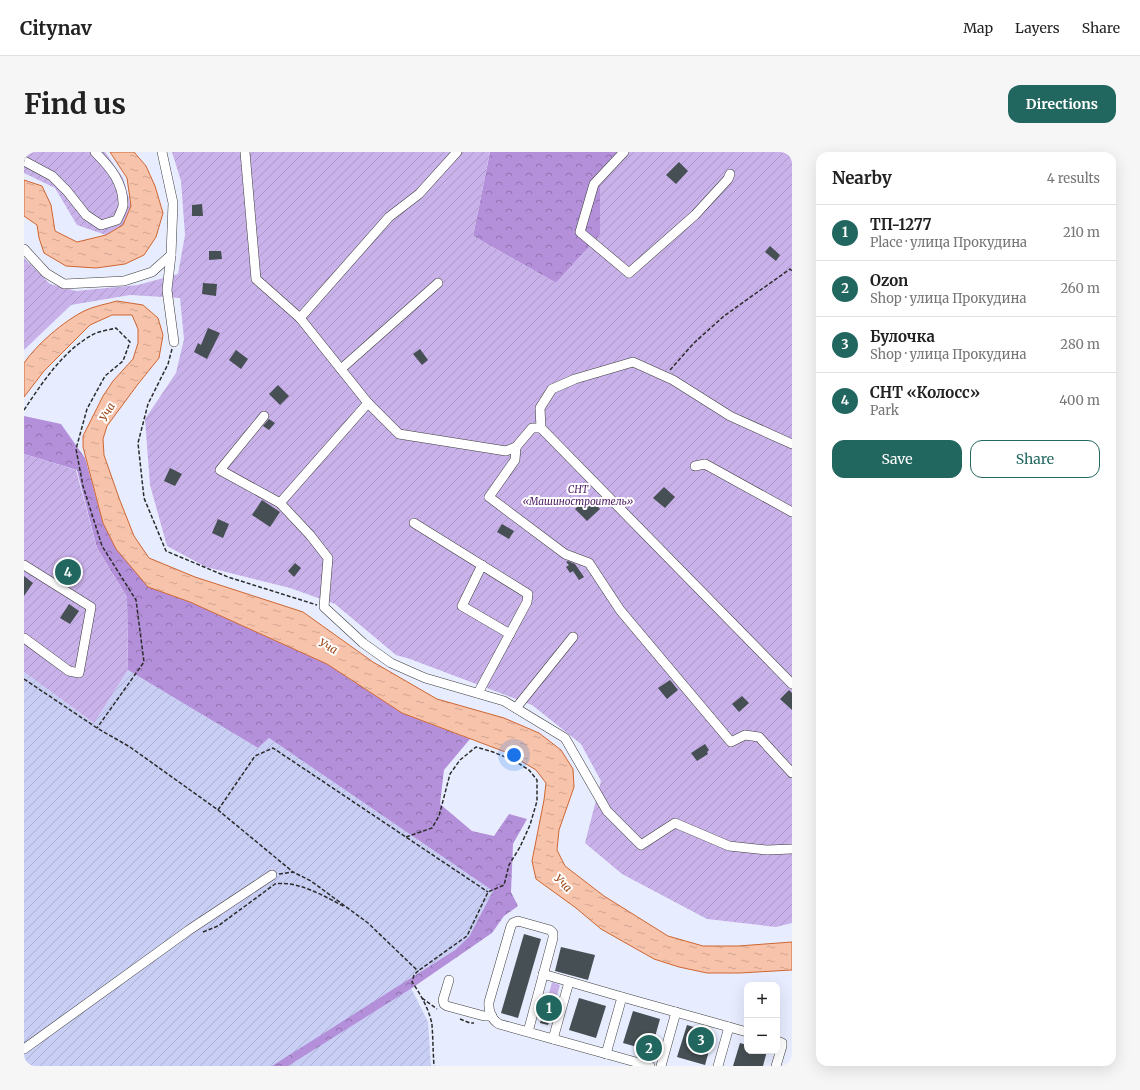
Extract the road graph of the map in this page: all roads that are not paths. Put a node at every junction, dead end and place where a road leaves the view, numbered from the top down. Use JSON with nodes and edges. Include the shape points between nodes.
{"nodes":[{"id":1,"x":95,"y":152,"type":"edge"},
{"id":2,"x":162,"y":152,"type":"edge"},
{"id":3,"x":245,"y":152,"type":"edge"},
{"id":4,"x":456,"y":152,"type":"edge"},
{"id":5,"x":624,"y":152,"type":"edge"},
{"id":6,"x":24,"y":161,"type":"edge"},
{"id":7,"x":730,"y":174,"type":"dead end"},
{"id":8,"x":24,"y":249,"type":"edge"},
{"id":9,"x":171,"y":255,"type":"junction"},
{"id":10,"x":438,"y":282,"type":"dead end"},
{"id":11,"x":300,"y":318,"type":"junction"},
{"id":12,"x":174,"y":342,"type":"road end"},
{"id":13,"x":341,"y":369,"type":"junction"},
{"id":14,"x":368,"y":403,"type":"junction"},
{"id":15,"x":264,"y":416,"type":"dead end"},
{"id":16,"x":541,"y":428,"type":"junction"},
{"id":17,"x":792,"y":444,"type":"edge"},
{"id":18,"x":516,"y":448,"type":"junction"},
{"id":19,"x":695,"y":466,"type":"dead end"},
{"id":20,"x":280,"y":503,"type":"junction"},
{"id":21,"x":792,"y":512,"type":"edge"},
{"id":22,"x":414,"y":523,"type":"dead end"},
{"id":23,"x":24,"y":565,"type":"edge"},
{"id":24,"x":482,"y":565,"type":"junction"},
{"id":25,"x":510,"y":634,"type":"junction"},
{"id":26,"x":573,"y":637,"type":"dead end"},
{"id":27,"x":24,"y":638,"type":"edge"},
{"id":28,"x":792,"y":684,"type":"edge"},
{"id":29,"x":478,"y":693,"type":"junction"},
{"id":30,"x":516,"y":708,"type":"junction"},
{"id":31,"x":792,"y":773,"type":"edge"},
{"id":32,"x":792,"y":848,"type":"edge"},
{"id":33,"x":272,"y":875,"type":"road end"},
{"id":34,"x":543,"y":974,"type":"junction"},
{"id":35,"x":449,"y":980,"type":"dead end"},
{"id":36,"x":569,"y":982,"type":"junction"},
{"id":37,"x":622,"y":997,"type":"junction"},
{"id":38,"x":676,"y":1012,"type":"junction"},
{"id":39,"x":492,"y":1016,"type":"junction"},
{"id":40,"x":729,"y":1027,"type":"junction"},
{"id":41,"x":744,"y":1031,"type":"edge"},
{"id":42,"x":528,"y":1032,"type":"junction"},
{"id":43,"x":553,"y":1039,"type":"junction"},
{"id":44,"x":780,"y":1042,"type":"edge"},
{"id":45,"x":24,"y":1049,"type":"edge"},
{"id":46,"x":780,"y":1053,"type":"edge"},
{"id":47,"x":606,"y":1054,"type":"junction"},
{"id":48,"x":780,"y":1054,"type":"edge"},
{"id":49,"x":650,"y":1066,"type":"edge"},
{"id":50,"x":661,"y":1066,"type":"edge"},
{"id":51,"x":718,"y":1066,"type":"edge"},
{"id":52,"x":776,"y":1066,"type":"edge"}],
"edges":[{"from":1,"to":6,"type":"street","via":[[109,166],[121,187],[123,207],[117,220],[102,225],[86,215],[52,176]]},
{"from":2,"to":9,"type":"street","via":[[173,203]]},
{"from":3,"to":11,"type":"street","via":[[256,279]]},
{"from":4,"to":11,"type":"street","via":[[419,194],[389,217]]},
{"from":5,"to":7,"type":"street","via":[[594,184],[580,232],[629,273],[695,215]]},
{"from":8,"to":9,"type":"street","via":[[46,273],[64,284],[124,281],[152,272]]},
{"from":9,"to":12,"type":"street","via":[[167,290]]},
{"from":10,"to":13,"type":"street"},
{"from":11,"to":13,"type":"street"},
{"from":13,"to":14,"type":"street"},
{"from":14,"to":18,"type":"street","via":[[399,434],[506,451]]},
{"from":14,"to":20,"type":"street"},
{"from":15,"to":20,"type":"street","via":[[220,470]]},
{"from":16,"to":17,"type":"street","via":[[540,408],[552,389],[575,379],[633,362],[673,380],[730,416]]},
{"from":16,"to":18,"type":"street","via":[[532,428]]},
{"from":16,"to":28,"type":"street"},
{"from":18,"to":31,"type":"street","via":[[515,460],[489,497],[565,554],[589,563],[620,610],[731,742],[745,735],[759,737]]},
{"from":19,"to":21,"type":"street","via":[[705,464]]},
{"from":20,"to":29,"type":"street","via":[[328,558],[324,607],[363,643],[391,663],[426,678]]},
{"from":22,"to":24,"type":"street"},
{"from":23,"to":27,"type":"street","via":[[91,607],[79,673],[69,671]]},
{"from":24,"to":25,"type":"street","via":[[528,594],[527,602]]},
{"from":24,"to":25,"type":"street","via":[[462,606]]},
{"from":25,"to":29,"type":"street"},
{"from":26,"to":30,"type":"street"},
{"from":29,"to":30,"type":"street","via":[[504,701]]},
{"from":30,"to":32,"type":"street","via":[[565,738],[607,811],[641,845],[675,823],[729,846],[767,850]]},
{"from":33,"to":45,"type":"street","via":[[189,930]]},
{"from":34,"to":36,"type":"street"},
{"from":34,"to":39,"type":"street","via":[[553,933],[531,924],[518,921],[513,923],[510,926],[489,1007]]},
{"from":34,"to":42,"type":"street"},
{"from":35,"to":39,"type":"street","via":[[444,1004]]},
{"from":36,"to":37,"type":"street"},
{"from":36,"to":43,"type":"street"},
{"from":37,"to":38,"type":"street"},
{"from":37,"to":47,"type":"street"},
{"from":38,"to":40,"type":"street"},
{"from":38,"to":50,"type":"street"},
{"from":39,"to":42,"type":"street","via":[[499,1024]]},
{"from":40,"to":41,"type":"street"},
{"from":40,"to":51,"type":"street"},
{"from":42,"to":43,"type":"street"},
{"from":43,"to":47,"type":"street"},
{"from":44,"to":46,"type":"street"},
{"from":47,"to":49,"type":"street"},
{"from":48,"to":52,"type":"street"}]}
